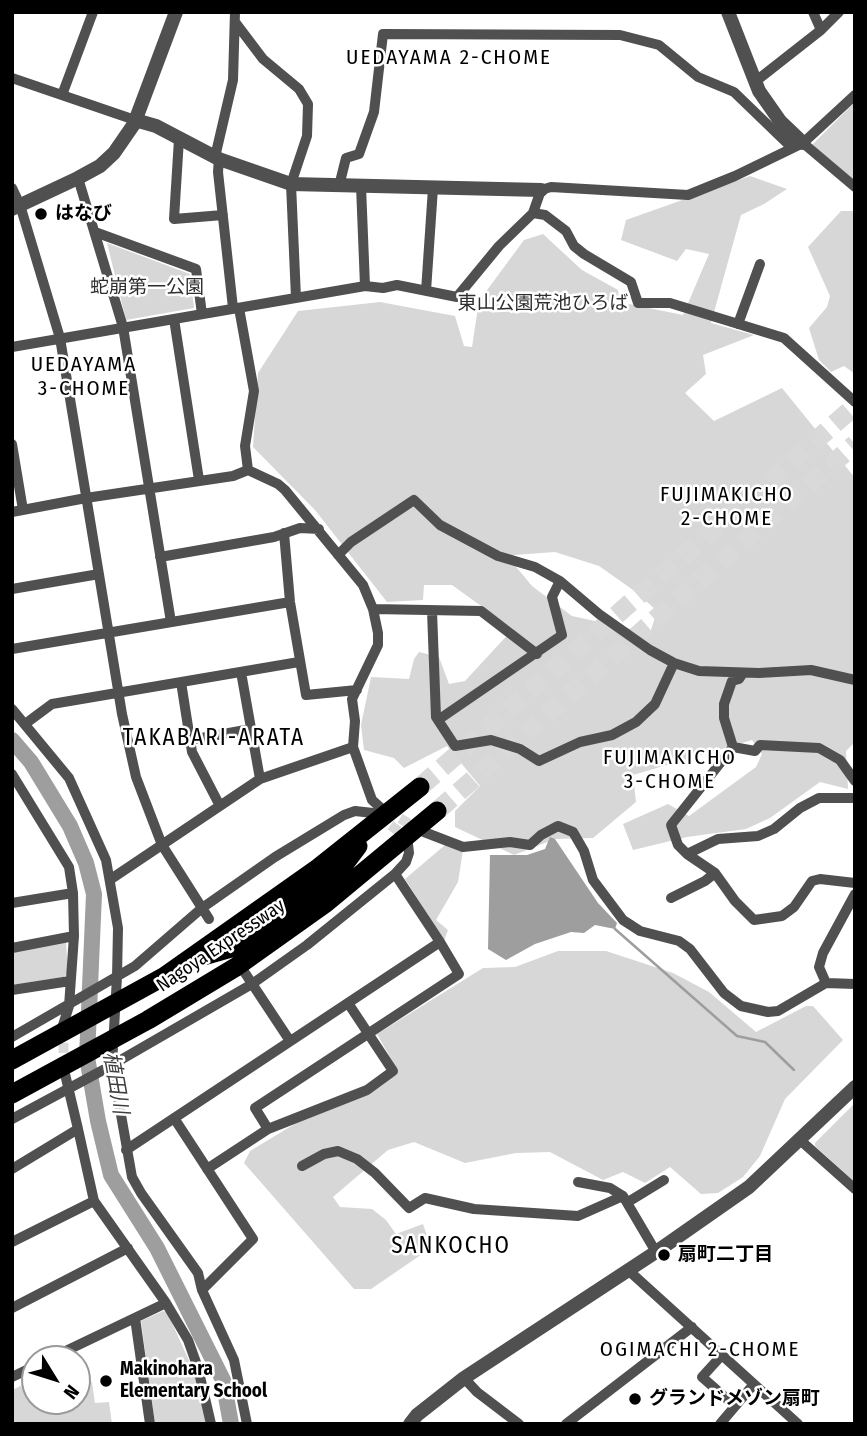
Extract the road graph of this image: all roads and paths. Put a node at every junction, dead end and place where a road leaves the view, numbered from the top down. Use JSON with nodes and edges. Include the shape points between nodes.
{"nodes":[{"id":1,"x":93,"y":12,"type":"edge"},
{"id":2,"x":176,"y":12,"type":"edge"},
{"id":3,"x":728,"y":12,"type":"edge"},
{"id":4,"x":813,"y":12,"type":"edge"},
{"id":5,"x":839,"y":12,"type":"edge"},
{"id":6,"x":235,"y":17,"type":"edge"},
{"id":7,"x":821,"y":30,"type":"junction"},
{"id":8,"x":12,"y":78,"type":"edge"},
{"id":9,"x":756,"y":81,"type":"junction"},
{"id":10,"x":855,"y":94,"type":"edge"},
{"id":11,"x":62,"y":95,"type":"junction"},
{"id":12,"x":135,"y":120,"type":"junction"},
{"id":13,"x":179,"y":139,"type":"junction"},
{"id":14,"x":798,"y":146,"type":"junction"},
{"id":15,"x":217,"y":158,"type":"junction"},
{"id":16,"x":78,"y":178,"type":"junction"},
{"id":17,"x":291,"y":184,"type":"junction"},
{"id":18,"x":339,"y":186,"type":"junction"},
{"id":19,"x":361,"y":186,"type":"junction"},
{"id":20,"x":855,"y":187,"type":"edge"},
{"id":21,"x":12,"y":188,"type":"edge"},
{"id":22,"x":433,"y":188,"type":"junction"},
{"id":23,"x":541,"y":190,"type":"junction"},
{"id":24,"x":16,"y":207,"type":"edge"},
{"id":25,"x":533,"y":213,"type":"junction"},
{"id":26,"x":223,"y":215,"type":"junction"},
{"id":27,"x":95,"y":232,"type":"junction"},
{"id":28,"x":760,"y":264,"type":"dead end"},
{"id":29,"x":365,"y":286,"type":"junction"},
{"id":30,"x":426,"y":291,"type":"junction"},
{"id":31,"x":296,"y":298,"type":"junction"},
{"id":32,"x":236,"y":308,"type":"junction"},
{"id":33,"x":202,"y":314,"type":"junction"},
{"id":34,"x":174,"y":319,"type":"junction"},
{"id":35,"x":738,"y":324,"type":"junction"},
{"id":36,"x":122,"y":327,"type":"junction"},
{"id":37,"x":60,"y":338,"type":"junction"},
{"id":38,"x":12,"y":347,"type":"edge"},
{"id":39,"x":855,"y":402,"type":"edge"},
{"id":40,"x":13,"y":450,"type":"edge"},
{"id":41,"x":248,"y":470,"type":"junction"},
{"id":42,"x":200,"y":480,"type":"junction"},
{"id":43,"x":149,"y":489,"type":"junction"},
{"id":44,"x":86,"y":498,"type":"junction"},
{"id":45,"x":18,"y":511,"type":"edge"},
{"id":46,"x":319,"y":529,"type":"junction"},
{"id":47,"x":284,"y":533,"type":"junction"},
{"id":48,"x":338,"y":555,"type":"junction"},
{"id":49,"x":160,"y":556,"type":"junction"},
{"id":50,"x":99,"y":574,"type":"junction"},
{"id":51,"x":560,"y":581,"type":"junction"},
{"id":52,"x":12,"y":589,"type":"edge"},
{"id":53,"x":290,"y":602,"type":"junction"},
{"id":54,"x":373,"y":609,"type":"junction"},
{"id":55,"x":432,"y":611,"type":"junction"},
{"id":56,"x":171,"y":622,"type":"junction"},
{"id":57,"x":110,"y":632,"type":"junction"},
{"id":58,"x":12,"y":649,"type":"edge"},
{"id":59,"x":537,"y":654,"type":"junction"},
{"id":60,"x":299,"y":662,"type":"junction"},
{"id":61,"x":674,"y":663,"type":"junction"},
{"id":62,"x":241,"y":672,"type":"junction"},
{"id":63,"x":743,"y":673,"type":"junction"},
{"id":64,"x":855,"y":680,"type":"edge"},
{"id":65,"x":181,"y":682,"type":"junction"},
{"id":66,"x":356,"y":690,"type":"junction"},
{"id":67,"x":120,"y":692,"type":"junction"},
{"id":68,"x":12,"y":709,"type":"edge"},
{"id":69,"x":438,"y":720,"type":"junction"},
{"id":70,"x":25,"y":724,"type":"junction"},
{"id":71,"x":251,"y":729,"type":"junction"},
{"id":72,"x":190,"y":740,"type":"junction"},
{"id":73,"x":353,"y":747,"type":"junction"},
{"id":74,"x":733,"y":747,"type":"junction"},
{"id":75,"x":12,"y":774,"type":"edge"},
{"id":76,"x":260,"y":779,"type":"junction"},
{"id":77,"x":855,"y":781,"type":"edge"},
{"id":78,"x":420,"y":787,"type":"tunnel mouth"},
{"id":79,"x":855,"y":798,"type":"edge"},
{"id":80,"x":220,"y":806,"type":"junction"},
{"id":81,"x":437,"y":811,"type":"tunnel mouth"},
{"id":82,"x":373,"y":812,"type":"junction"},
{"id":83,"x":424,"y":832,"type":"tunnel mouth"},
{"id":84,"x":408,"y":844,"type":"dead end"},
{"id":85,"x":162,"y":845,"type":"junction"},
{"id":86,"x":687,"y":854,"type":"junction"},
{"id":87,"x":715,"y":873,"type":"junction"},
{"id":88,"x":395,"y":874,"type":"junction"},
{"id":89,"x":111,"y":880,"type":"junction"},
{"id":90,"x":855,"y":883,"type":"edge"},
{"id":91,"x":73,"y":893,"type":"junction"},
{"id":92,"x":855,"y":894,"type":"edge"},
{"id":93,"x":671,"y":898,"type":"dead end"},
{"id":94,"x":12,"y":902,"type":"edge"},
{"id":95,"x":202,"y":908,"type":"junction"},
{"id":96,"x":209,"y":919,"type":"dead end"},
{"id":97,"x":74,"y":936,"type":"junction"},
{"id":98,"x":440,"y":942,"type":"junction"},
{"id":99,"x":12,"y":948,"type":"edge"},
{"id":100,"x":239,"y":968,"type":"junction"},
{"id":101,"x":113,"y":980,"type":"junction"},
{"id":102,"x":70,"y":981,"type":"junction"},
{"id":103,"x":826,"y":983,"type":"junction"},
{"id":104,"x":252,"y":984,"type":"junction"},
{"id":105,"x":855,"y":984,"type":"edge"},
{"id":106,"x":12,"y":990,"type":"edge"},
{"id":107,"x":73,"y":1003,"type":"junction"},
{"id":108,"x":348,"y":1003,"type":"junction"},
{"id":109,"x":141,"y":1008,"type":"junction"},
{"id":110,"x":63,"y":1025,"type":"tunnel mouth"},
{"id":111,"x":368,"y":1034,"type":"junction"},
{"id":112,"x":12,"y":1037,"type":"edge"},
{"id":113,"x":290,"y":1041,"type":"junction"},
{"id":114,"x":12,"y":1060,"type":"edge"},
{"id":115,"x":108,"y":1066,"type":"junction"},
{"id":116,"x":12,"y":1074,"type":"edge"},
{"id":117,"x":65,"y":1074,"type":"tunnel mouth"},
{"id":118,"x":12,"y":1084,"type":"edge"},
{"id":119,"x":72,"y":1086,"type":"junction"},
{"id":120,"x":855,"y":1087,"type":"edge"},
{"id":121,"x":12,"y":1094,"type":"edge"},
{"id":122,"x":174,"y":1118,"type":"junction"},
{"id":123,"x":12,"y":1119,"type":"edge"},
{"id":124,"x":78,"y":1129,"type":"junction"},
{"id":125,"x":268,"y":1129,"type":"junction"},
{"id":126,"x":800,"y":1140,"type":"junction"},
{"id":127,"x":126,"y":1150,"type":"junction"},
{"id":128,"x":302,"y":1166,"type":"dead end"},
{"id":129,"x":12,"y":1169,"type":"edge"},
{"id":130,"x":207,"y":1169,"type":"junction"},
{"id":131,"x":664,"y":1180,"type":"dead end"},
{"id":132,"x":578,"y":1182,"type":"dead end"},
{"id":133,"x":855,"y":1189,"type":"edge"},
{"id":134,"x":626,"y":1199,"type":"junction"},
{"id":135,"x":94,"y":1201,"type":"junction"},
{"id":136,"x":12,"y":1242,"type":"edge"},
{"id":137,"x":128,"y":1248,"type":"junction"},
{"id":138,"x":656,"y":1252,"type":"junction"},
{"id":139,"x":628,"y":1270,"type":"junction"},
{"id":140,"x":202,"y":1290,"type":"junction"},
{"id":141,"x":166,"y":1303,"type":"junction"},
{"id":142,"x":12,"y":1308,"type":"edge"},
{"id":143,"x":135,"y":1318,"type":"junction"},
{"id":144,"x":691,"y":1327,"type":"junction"},
{"id":145,"x":78,"y":1345,"type":"edge"},
{"id":146,"x":722,"y":1355,"type":"junction"},
{"id":147,"x":464,"y":1378,"type":"junction"},
{"id":148,"x":754,"y":1384,"type":"junction"},
{"id":149,"x":736,"y":1406,"type":"junction"},
{"id":150,"x":150,"y":1424,"type":"edge"},
{"id":151,"x":211,"y":1424,"type":"edge"},
{"id":152,"x":247,"y":1424,"type":"edge"},
{"id":153,"x":411,"y":1424,"type":"edge"},
{"id":154,"x":519,"y":1424,"type":"edge"},
{"id":155,"x":566,"y":1424,"type":"edge"},
{"id":156,"x":720,"y":1424,"type":"edge"},
{"id":157,"x":798,"y":1424,"type":"edge"}],
"edges":[{"from":1,"to":11,"type":"street"},
{"from":2,"to":12,"type":"street"},
{"from":3,"to":9,"type":"street"},
{"from":4,"to":7,"type":"street"},
{"from":5,"to":7,"type":"street"},
{"from":6,"to":15,"type":"street","via":[[233,80]]},
{"from":6,"to":17,"type":"street","via":[[262,59],[299,89],[308,104],[307,136]]},
{"from":7,"to":9,"type":"street"},
{"from":8,"to":11,"type":"street"},
{"from":9,"to":14,"type":"street"},
{"from":10,"to":14,"type":"street"},
{"from":11,"to":12,"type":"street"},
{"from":12,"to":13,"type":"street"},
{"from":12,"to":16,"type":"street","via":[[114,153]]},
{"from":13,"to":15,"type":"street"},
{"from":13,"to":26,"type":"street","via":[[174,219]]},
{"from":14,"to":18,"type":"street","via":[[734,92],[698,77],[659,44],[620,35],[383,34],[374,112],[359,154],[346,158]]},
{"from":14,"to":20,"type":"street"},
{"from":14,"to":23,"type":"street","via":[[688,195]]},
{"from":15,"to":17,"type":"street"},
{"from":15,"to":26,"type":"street"},
{"from":16,"to":24,"type":"street"},
{"from":16,"to":27,"type":"street"},
{"from":17,"to":18,"type":"street"},
{"from":17,"to":31,"type":"street"},
{"from":18,"to":19,"type":"street"},
{"from":19,"to":22,"type":"street"},
{"from":19,"to":29,"type":"street"},
{"from":21,"to":24,"type":"street"},
{"from":22,"to":23,"type":"street"},
{"from":22,"to":30,"type":"street"},
{"from":23,"to":25,"type":"street"},
{"from":24,"to":37,"type":"street"},
{"from":25,"to":30,"type":"street","via":[[457,297]]},
{"from":25,"to":35,"type":"street","via":[[545,215],[566,231],[584,254],[631,282],[638,303],[670,303]]},
{"from":26,"to":32,"type":"street"},
{"from":27,"to":33,"type":"street","via":[[195,269]]},
{"from":27,"to":36,"type":"street"},
{"from":28,"to":35,"type":"street"},
{"from":29,"to":30,"type":"street","via":[[397,285]]},
{"from":29,"to":31,"type":"street"},
{"from":31,"to":32,"type":"street"},
{"from":32,"to":33,"type":"street"},
{"from":32,"to":41,"type":"street","via":[[254,391],[245,446]]},
{"from":33,"to":34,"type":"street"},
{"from":34,"to":36,"type":"street"},
{"from":34,"to":42,"type":"street"},
{"from":35,"to":39,"type":"street","via":[[784,338]]},
{"from":36,"to":37,"type":"street"},
{"from":36,"to":43,"type":"street"},
{"from":37,"to":38,"type":"street"},
{"from":37,"to":44,"type":"street"},
{"from":40,"to":45,"type":"street"},
{"from":41,"to":42,"type":"street"},
{"from":41,"to":46,"type":"street","via":[[278,484]]},
{"from":42,"to":43,"type":"street"},
{"from":43,"to":44,"type":"street"},
{"from":43,"to":49,"type":"street"},
{"from":44,"to":45,"type":"street"},
{"from":44,"to":50,"type":"street"},
{"from":46,"to":47,"type":"street"},
{"from":46,"to":48,"type":"street"},
{"from":47,"to":49,"type":"street"},
{"from":47,"to":53,"type":"street"},
{"from":48,"to":51,"type":"street","via":[[414,500],[440,525],[498,556]]},
{"from":48,"to":54,"type":"street","via":[[363,585]]},
{"from":49,"to":56,"type":"street"},
{"from":50,"to":52,"type":"street"},
{"from":50,"to":57,"type":"street"},
{"from":51,"to":59,"type":"street","via":[[552,597],[562,635]]},
{"from":51,"to":61,"type":"street","via":[[599,614]]},
{"from":53,"to":56,"type":"street"},
{"from":53,"to":60,"type":"street"},
{"from":54,"to":55,"type":"street"},
{"from":54,"to":66,"type":"street","via":[[378,645]]},
{"from":55,"to":59,"type":"street","via":[[481,611]]},
{"from":55,"to":69,"type":"street"},
{"from":56,"to":57,"type":"street"},
{"from":57,"to":58,"type":"street"},
{"from":57,"to":67,"type":"street"},
{"from":59,"to":69,"type":"street"},
{"from":60,"to":62,"type":"street"},
{"from":60,"to":66,"type":"street","via":[[306,695]]},
{"from":61,"to":63,"type":"street","via":[[699,671]]},
{"from":61,"to":69,"type":"street","via":[[655,704],[636,722],[539,761],[491,740],[455,746]]},
{"from":62,"to":65,"type":"street"},
{"from":62,"to":71,"type":"street"},
{"from":63,"to":64,"type":"street","via":[[811,670]]},
{"from":63,"to":74,"type":"street","via":[[732,681],[724,704]]},
{"from":65,"to":67,"type":"street"},
{"from":65,"to":72,"type":"street"},
{"from":66,"to":73,"type":"street","via":[[352,699]]},
{"from":67,"to":70,"type":"street","via":[[52,704]]},
{"from":67,"to":85,"type":"street","via":[[136,777]]},
{"from":68,"to":70,"type":"street"},
{"from":70,"to":89,"type":"street","via":[[69,778]]},
{"from":71,"to":72,"type":"street"},
{"from":71,"to":76,"type":"street"},
{"from":72,"to":80,"type":"street"},
{"from":73,"to":76,"type":"street"},
{"from":73,"to":82,"type":"street"},
{"from":74,"to":77,"type":"street","via":[[755,751],[760,745],[819,748],[840,760]]},
{"from":74,"to":86,"type":"street","via":[[671,825],[678,845]]},
{"from":75,"to":91,"type":"street","via":[[69,867]]},
{"from":76,"to":80,"type":"street"},
{"from":78,"to":82,"type":"highway"},
{"from":79,"to":86,"type":"street","via":[[819,798],[758,836],[718,839]]},
{"from":80,"to":85,"type":"street"},
{"from":81,"to":100,"type":"highway","name":"Nagoya Expressway"},
{"from":82,"to":95,"type":"street","via":[[344,816]]},
{"from":82,"to":109,"type":"highway","name":"Nagoya Expressway","via":[[165,976]]},
{"from":83,"to":103,"type":"street","via":[[463,847],[510,842],[530,845],[558,826],[573,832],[593,880],[623,920],[640,932],[679,941],[690,949],[724,993],[741,1006],[778,1011]]},
{"from":84,"to":88,"type":"street","via":[[406,862]]},
{"from":85,"to":89,"type":"street"},
{"from":85,"to":95,"type":"street"},
{"from":86,"to":87,"type":"street"},
{"from":87,"to":90,"type":"street","via":[[754,920],[782,916],[812,881]]},
{"from":87,"to":93,"type":"street"},
{"from":88,"to":98,"type":"street"},
{"from":88,"to":104,"type":"street"},
{"from":89,"to":101,"type":"street","via":[[118,928]]},
{"from":91,"to":94,"type":"street"},
{"from":91,"to":97,"type":"street"},
{"from":92,"to":103,"type":"street","via":[[822,953],[819,967]]},
{"from":95,"to":96,"type":"street"},
{"from":95,"to":101,"type":"street"},
{"from":97,"to":99,"type":"street"},
{"from":97,"to":102,"type":"street"},
{"from":98,"to":108,"type":"street"},
{"from":98,"to":111,"type":"street","via":[[459,974]]},
{"from":100,"to":104,"type":"street"},
{"from":100,"to":109,"type":"highway","name":"Nagoya Expressway"},
{"from":101,"to":107,"type":"street"},
{"from":101,"to":115,"type":"street"},
{"from":102,"to":106,"type":"street"},
{"from":102,"to":107,"type":"street"},
{"from":103,"to":105,"type":"street"},
{"from":104,"to":113,"type":"street"},
{"from":104,"to":115,"type":"street"},
{"from":107,"to":110,"type":"street"},
{"from":107,"to":112,"type":"street"},
{"from":108,"to":111,"type":"street"},
{"from":108,"to":113,"type":"street"},
{"from":109,"to":114,"type":"highway","name":"Nagoya Expressway"},
{"from":109,"to":116,"type":"highway"},
{"from":109,"to":118,"type":"highway"},
{"from":109,"to":121,"type":"highway","name":"Nagoya Expressway"},
{"from":111,"to":125,"type":"street","via":[[255,1108]]},
{"from":111,"to":125,"type":"street","via":[[393,1071],[367,1090]]},
{"from":113,"to":122,"type":"street"},
{"from":115,"to":119,"type":"street"},
{"from":115,"to":127,"type":"street"},
{"from":117,"to":119,"type":"street"},
{"from":119,"to":123,"type":"street"},
{"from":119,"to":124,"type":"street"},
{"from":120,"to":126,"type":"street"},
{"from":122,"to":127,"type":"street"},
{"from":122,"to":130,"type":"street"},
{"from":124,"to":129,"type":"street"},
{"from":124,"to":135,"type":"street"},
{"from":125,"to":130,"type":"street"},
{"from":126,"to":133,"type":"street"},
{"from":126,"to":138,"type":"street","via":[[749,1188]]},
{"from":127,"to":140,"type":"street","via":[[135,1183],[198,1273]]},
{"from":128,"to":134,"type":"street","via":[[338,1151],[375,1174],[409,1208],[425,1198],[474,1209],[578,1216]]},
{"from":130,"to":140,"type":"street","via":[[254,1239]]},
{"from":131,"to":134,"type":"street"},
{"from":132,"to":134,"type":"street","via":[[610,1188]]},
{"from":134,"to":138,"type":"street"},
{"from":135,"to":136,"type":"street"},
{"from":135,"to":137,"type":"street"},
{"from":137,"to":141,"type":"street"},
{"from":137,"to":142,"type":"street"},
{"from":138,"to":139,"type":"street"},
{"from":139,"to":144,"type":"street"},
{"from":139,"to":147,"type":"street"},
{"from":140,"to":152,"type":"street","via":[[234,1360]]},
{"from":141,"to":143,"type":"street"},
{"from":141,"to":151,"type":"street","via":[[188,1340]]},
{"from":143,"to":145,"type":"street"},
{"from":143,"to":150,"type":"street"},
{"from":144,"to":146,"type":"street"},
{"from":144,"to":155,"type":"street"},
{"from":146,"to":148,"type":"street"},
{"from":146,"to":149,"type":"street","via":[[702,1377]]},
{"from":147,"to":153,"type":"street"},
{"from":147,"to":154,"type":"street"},
{"from":148,"to":149,"type":"street"},
{"from":148,"to":157,"type":"street"},
{"from":149,"to":156,"type":"street"}]}
